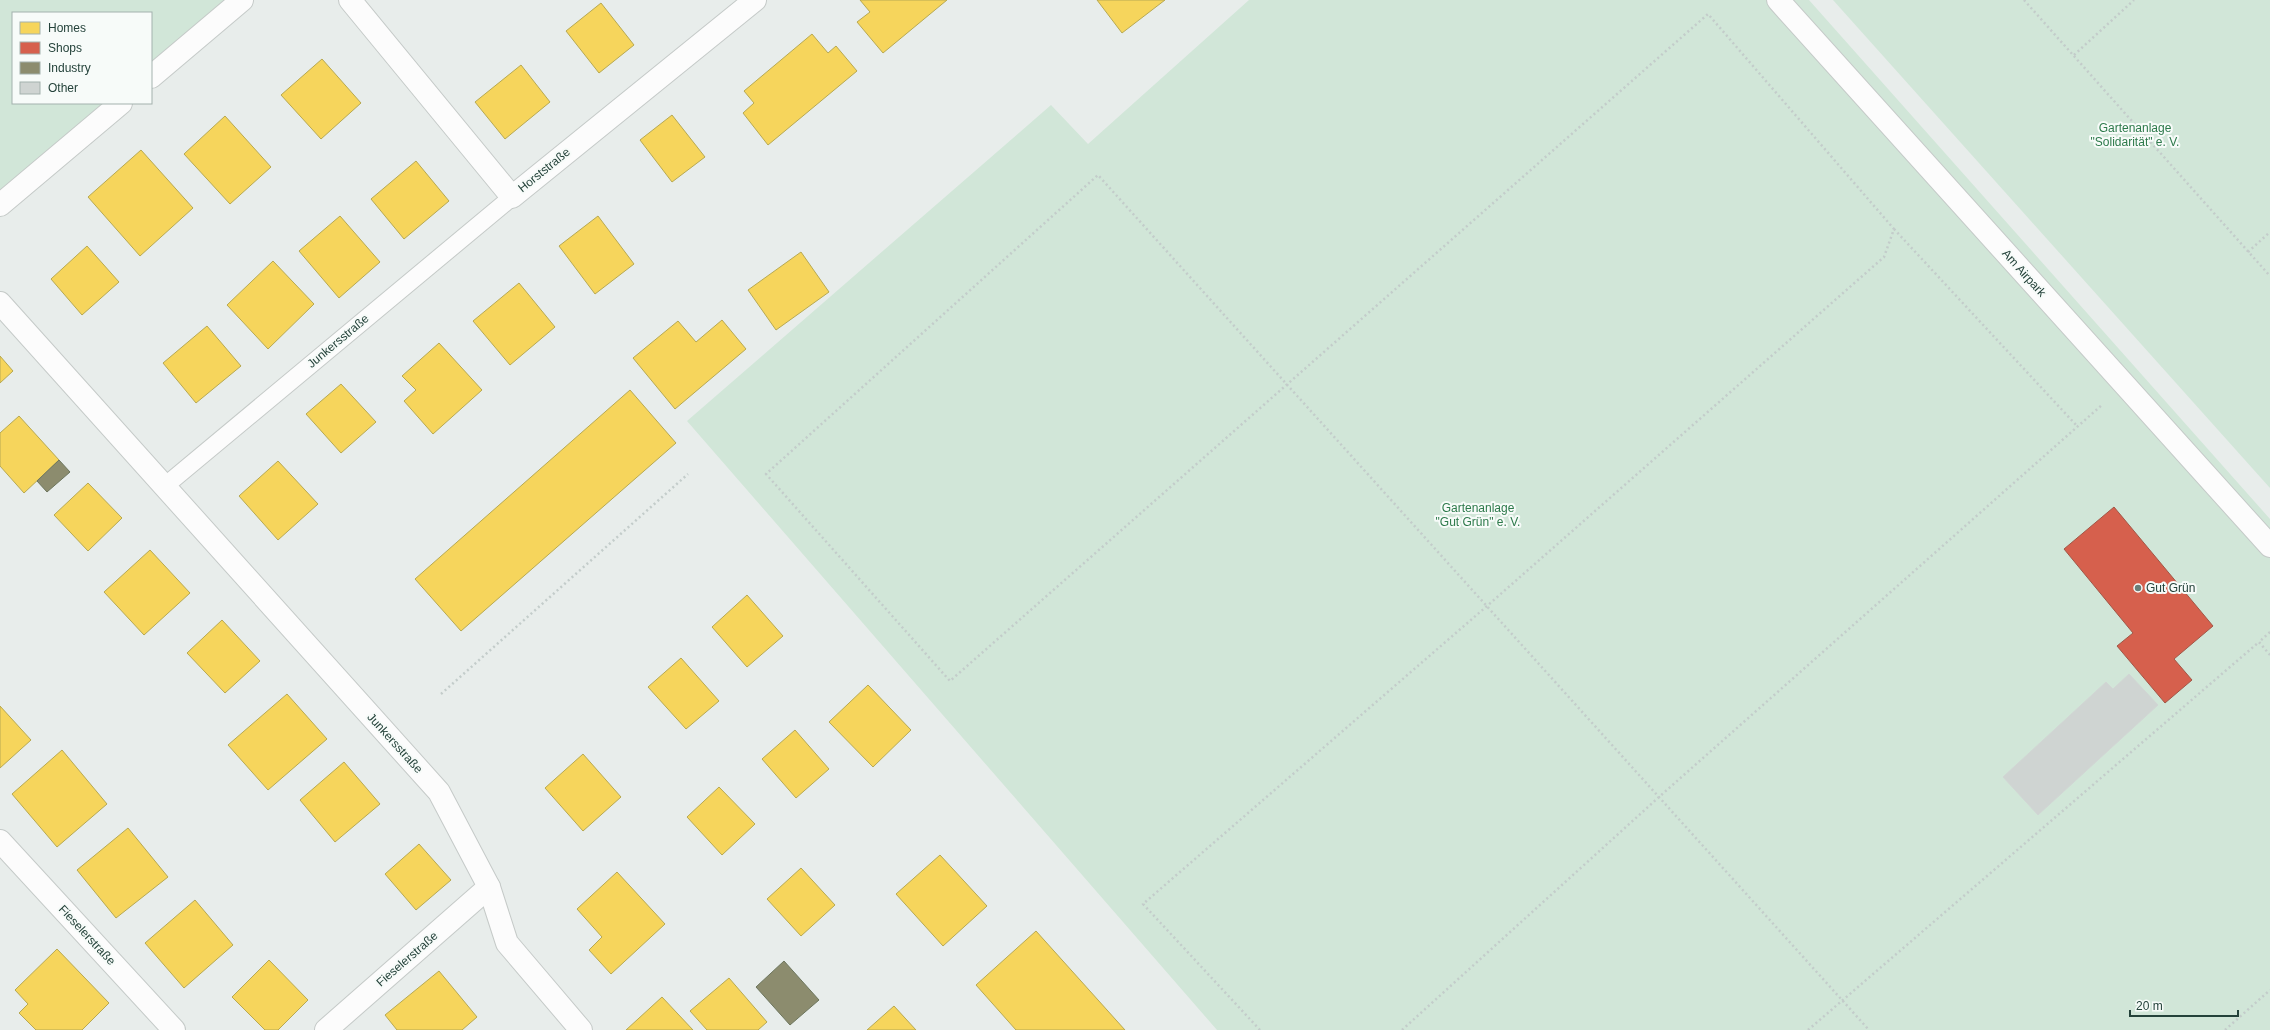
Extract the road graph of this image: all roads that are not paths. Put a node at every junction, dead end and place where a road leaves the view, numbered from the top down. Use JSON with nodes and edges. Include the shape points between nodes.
{"nodes":[{"id":1,"x":242,"y":0,"type":"edge"},
{"id":2,"x":350,"y":0,"type":"edge"},
{"id":3,"x":755,"y":0,"type":"edge"},
{"id":4,"x":1778,"y":0,"type":"edge"},
{"id":5,"x":152,"y":76,"type":"edge"},
{"id":6,"x":120,"y":104,"type":"edge"},
{"id":7,"x":512,"y":196,"type":"junction"},
{"id":8,"x":0,"y":205,"type":"edge"},
{"id":9,"x":0,"y":303,"type":"edge"},
{"id":10,"x":165,"y":486,"type":"junction"},
{"id":11,"x":2270,"y":546,"type":"edge"},
{"id":12,"x":0,"y":841,"type":"edge"},
{"id":13,"x":489,"y":887,"type":"junction"},
{"id":14,"x":174,"y":1030,"type":"edge"},
{"id":15,"x":326,"y":1030,"type":"edge"},
{"id":16,"x":580,"y":1030,"type":"edge"}],
"edges":[{"from":1,"to":5,"type":"street"},
{"from":2,"to":7,"type":"street","name":"Horststraße"},
{"from":3,"to":7,"type":"street","name":"Horststraße"},
{"from":4,"to":11,"type":"street","name":"Am Airpark"},
{"from":6,"to":8,"type":"street"},
{"from":7,"to":10,"type":"lane","name":"Junkersstraße"},
{"from":9,"to":10,"type":"street","name":"Junkersstraße"},
{"from":10,"to":13,"type":"street","name":"Junkersstraße","via":[[439,792]]},
{"from":12,"to":14,"type":"street","name":"Fieselerstraße"},
{"from":13,"to":15,"type":"street","name":"Fieselerstraße"},
{"from":13,"to":16,"type":"street","name":"Junkersstraße","via":[[507,943]]}]}
